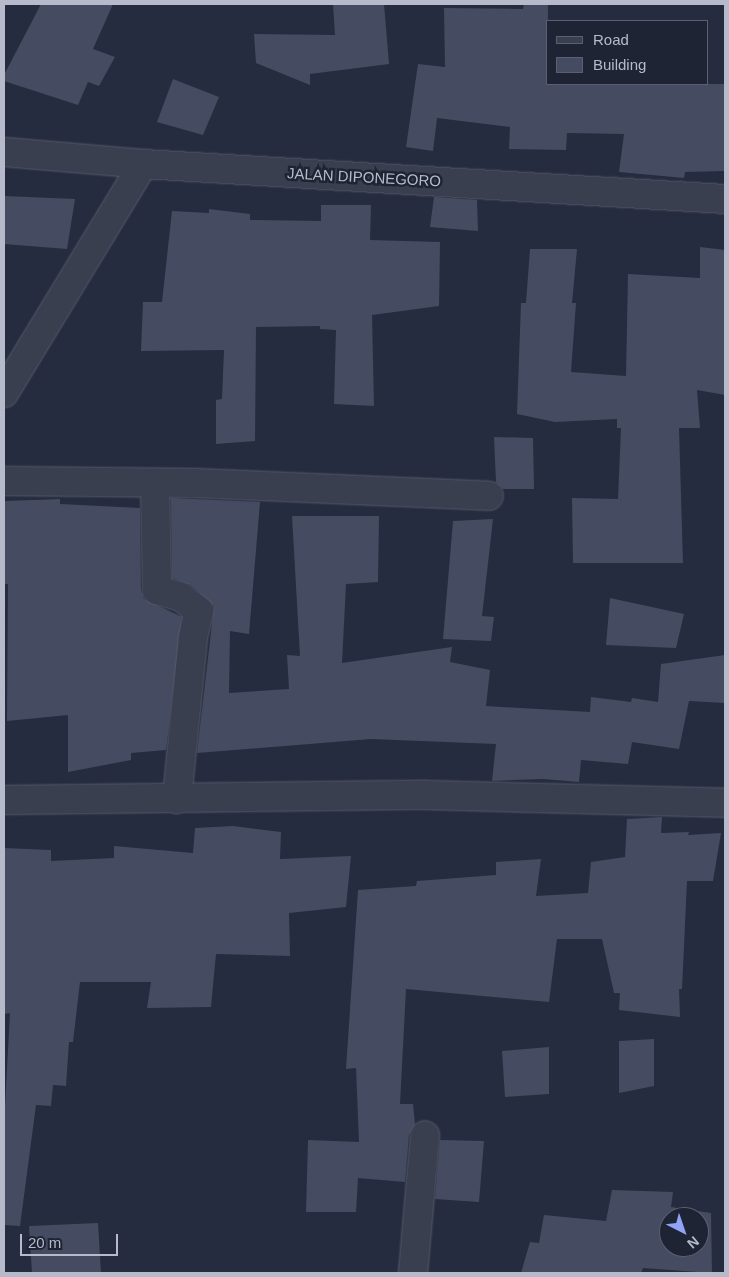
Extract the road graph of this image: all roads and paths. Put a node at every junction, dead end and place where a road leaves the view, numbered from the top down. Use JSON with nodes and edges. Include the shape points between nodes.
{"nodes":[{"id":1,"x":4,"y":152,"type":"edge"},
{"id":2,"x":143,"y":164,"type":"junction"},
{"id":3,"x":725,"y":199,"type":"edge"},
{"id":4,"x":4,"y":393,"type":"edge"},
{"id":5,"x":4,"y":481,"type":"edge"},
{"id":6,"x":155,"y":483,"type":"junction"},
{"id":7,"x":489,"y":496,"type":"dead end"},
{"id":8,"x":177,"y":799,"type":"junction"},
{"id":9,"x":4,"y":800,"type":"edge"},
{"id":10,"x":725,"y":803,"type":"edge"},
{"id":11,"x":425,"y":1136,"type":"dead end"},
{"id":12,"x":412,"y":1273,"type":"edge"}],
"edges":[{"from":1,"to":2,"type":"street","name":"JALAN DIPONEGORO"},
{"from":2,"to":3,"type":"street","name":"JALAN DIPONEGORO"},
{"from":2,"to":4,"type":"street"},
{"from":5,"to":6,"type":"street"},
{"from":6,"to":7,"type":"street"},
{"from":6,"to":8,"type":"street","via":[[157,590],[180,597],[199,611],[193,638]]},
{"from":8,"to":9,"type":"street"},
{"from":8,"to":10,"type":"street","via":[[426,795]]},
{"from":11,"to":12,"type":"street"}]}
